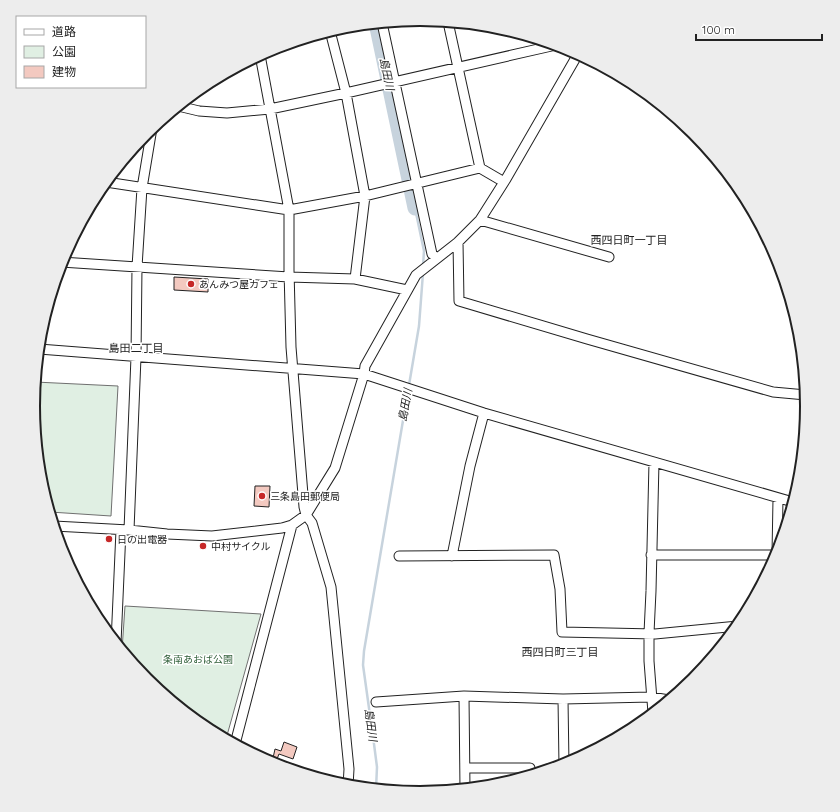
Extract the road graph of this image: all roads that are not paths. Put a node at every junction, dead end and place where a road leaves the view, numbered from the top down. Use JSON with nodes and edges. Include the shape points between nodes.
{"nodes":[{"id":1,"x":449,"y":27,"type":"edge"},
{"id":2,"x":383,"y":28,"type":"edge"},
{"id":3,"x":331,"y":37,"type":"edge"},
{"id":4,"x":546,"y":47,"type":"edge"},
{"id":5,"x":575,"y":59,"type":"edge"},
{"id":6,"x":261,"y":61,"type":"edge"},
{"id":7,"x":458,"y":68,"type":"junction"},
{"id":8,"x":394,"y":82,"type":"junction"},
{"id":9,"x":346,"y":93,"type":"junction"},
{"id":10,"x":185,"y":108,"type":"edge"},
{"id":11,"x":270,"y":109,"type":"junction"},
{"id":12,"x":150,"y":138,"type":"edge"},
{"id":13,"x":480,"y":168,"type":"junction"},
{"id":14,"x":504,"y":182,"type":"junction"},
{"id":15,"x":113,"y":183,"type":"edge"},
{"id":16,"x":416,"y":183,"type":"junction"},
{"id":17,"x":142,"y":188,"type":"junction"},
{"id":18,"x":365,"y":196,"type":"junction"},
{"id":19,"x":289,"y":210,"type":"junction"},
{"id":20,"x":480,"y":220,"type":"junction"},
{"id":21,"x":458,"y":242,"type":"junction"},
{"id":22,"x":609,"y":257,"type":"dead end"},
{"id":23,"x":437,"y":258,"type":"junction"},
{"id":24,"x":68,"y":262,"type":"edge"},
{"id":25,"x":138,"y":267,"type":"junction"},
{"id":26,"x":289,"y":277,"type":"junction"},
{"id":27,"x":355,"y":279,"type":"junction"},
{"id":28,"x":407,"y":290,"type":"junction"},
{"id":29,"x":44,"y":349,"type":"edge"},
{"id":30,"x":136,"y":356,"type":"junction"},
{"id":31,"x":293,"y":368,"type":"junction"},
{"id":32,"x":364,"y":374,"type":"junction"},
{"id":33,"x":800,"y":395,"type":"edge"},
{"id":34,"x":484,"y":413,"type":"junction"},
{"id":35,"x":654,"y":462,"type":"junction"},
{"id":36,"x":778,"y":499,"type":"junction"},
{"id":37,"x":788,"y":501,"type":"edge"},
{"id":38,"x":306,"y":515,"type":"junction"},
{"id":39,"x":292,"y":525,"type":"junction"},
{"id":40,"x":60,"y":526,"type":"edge"},
{"id":41,"x":125,"y":530,"type":"junction"},
{"id":42,"x":777,"y":535,"type":"edge"},
{"id":43,"x":651,"y":554,"type":"junction"},
{"id":44,"x":769,"y":555,"type":"edge"},
{"id":45,"x":399,"y":556,"type":"dead end"},
{"id":46,"x":452,"y":556,"type":"junction"},
{"id":47,"x":729,"y":627,"type":"edge"},
{"id":48,"x":649,"y":633,"type":"junction"},
{"id":49,"x":117,"y":634,"type":"edge"},
{"id":50,"x":464,"y":696,"type":"junction"},
{"id":51,"x":651,"y":697,"type":"junction"},
{"id":52,"x":562,"y":699,"type":"junction"},
{"id":53,"x":662,"y":699,"type":"edge"},
{"id":54,"x":376,"y":702,"type":"dead end"},
{"id":55,"x":652,"y":706,"type":"edge"},
{"id":56,"x":236,"y":739,"type":"edge"},
{"id":57,"x":564,"y":757,"type":"edge"},
{"id":58,"x":465,"y":768,"type":"junction"},
{"id":59,"x":530,"y":768,"type":"dead end"},
{"id":60,"x":348,"y":779,"type":"edge"},
{"id":61,"x":465,"y":783,"type":"edge"}],
"edges":[{"from":1,"to":7,"type":"street"},
{"from":2,"to":8,"type":"street"},
{"from":3,"to":9,"type":"street"},
{"from":4,"to":7,"type":"street"},
{"from":5,"to":14,"type":"street"},
{"from":6,"to":11,"type":"street"},
{"from":7,"to":8,"type":"street"},
{"from":7,"to":13,"type":"street"},
{"from":8,"to":9,"type":"street"},
{"from":8,"to":16,"type":"street"},
{"from":9,"to":11,"type":"street"},
{"from":9,"to":18,"type":"street"},
{"from":10,"to":11,"type":"street","via":[[227,113]]},
{"from":11,"to":19,"type":"street"},
{"from":12,"to":17,"type":"street"},
{"from":13,"to":14,"type":"street"},
{"from":13,"to":16,"type":"street"},
{"from":14,"to":20,"type":"street"},
{"from":15,"to":17,"type":"street"},
{"from":16,"to":18,"type":"street"},
{"from":16,"to":23,"type":"street","via":[[432,254]]},
{"from":17,"to":19,"type":"street"},
{"from":17,"to":25,"type":"street"},
{"from":18,"to":19,"type":"street"},
{"from":18,"to":27,"type":"street"},
{"from":19,"to":26,"type":"street"},
{"from":20,"to":21,"type":"street"},
{"from":20,"to":22,"type":"street"},
{"from":21,"to":23,"type":"street"},
{"from":21,"to":33,"type":"street","via":[[459,301],[773,392]]},
{"from":23,"to":28,"type":"street","via":[[416,275]]},
{"from":24,"to":25,"type":"street"},
{"from":25,"to":26,"type":"street"},
{"from":25,"to":30,"type":"street"},
{"from":26,"to":27,"type":"street"},
{"from":26,"to":31,"type":"street"},
{"from":27,"to":28,"type":"street"},
{"from":28,"to":32,"type":"street","via":[[365,366]]},
{"from":29,"to":30,"type":"street"},
{"from":30,"to":31,"type":"street"},
{"from":30,"to":41,"type":"street"},
{"from":31,"to":32,"type":"street"},
{"from":31,"to":38,"type":"street"},
{"from":32,"to":34,"type":"street"},
{"from":32,"to":38,"type":"street","via":[[335,468]]},
{"from":34,"to":35,"type":"street"},
{"from":34,"to":46,"type":"street","via":[[470,466]]},
{"from":35,"to":36,"type":"street"},
{"from":35,"to":43,"type":"street"},
{"from":36,"to":37,"type":"street"},
{"from":36,"to":42,"type":"street"},
{"from":38,"to":39,"type":"street"},
{"from":38,"to":60,"type":"street","via":[[312,523],[331,587]]},
{"from":39,"to":41,"type":"street","via":[[212,536]]},
{"from":39,"to":56,"type":"street"},
{"from":40,"to":41,"type":"street"},
{"from":41,"to":49,"type":"street"},
{"from":43,"to":44,"type":"street"},
{"from":43,"to":48,"type":"street"},
{"from":45,"to":46,"type":"street"},
{"from":46,"to":48,"type":"street","via":[[554,555],[560,589],[562,632]]},
{"from":47,"to":48,"type":"street"},
{"from":48,"to":51,"type":"street"},
{"from":50,"to":52,"type":"street"},
{"from":50,"to":54,"type":"street"},
{"from":50,"to":58,"type":"street"},
{"from":51,"to":52,"type":"street"},
{"from":51,"to":53,"type":"street"},
{"from":51,"to":55,"type":"street"},
{"from":52,"to":57,"type":"street"},
{"from":58,"to":59,"type":"street"},
{"from":58,"to":61,"type":"street"}]}
